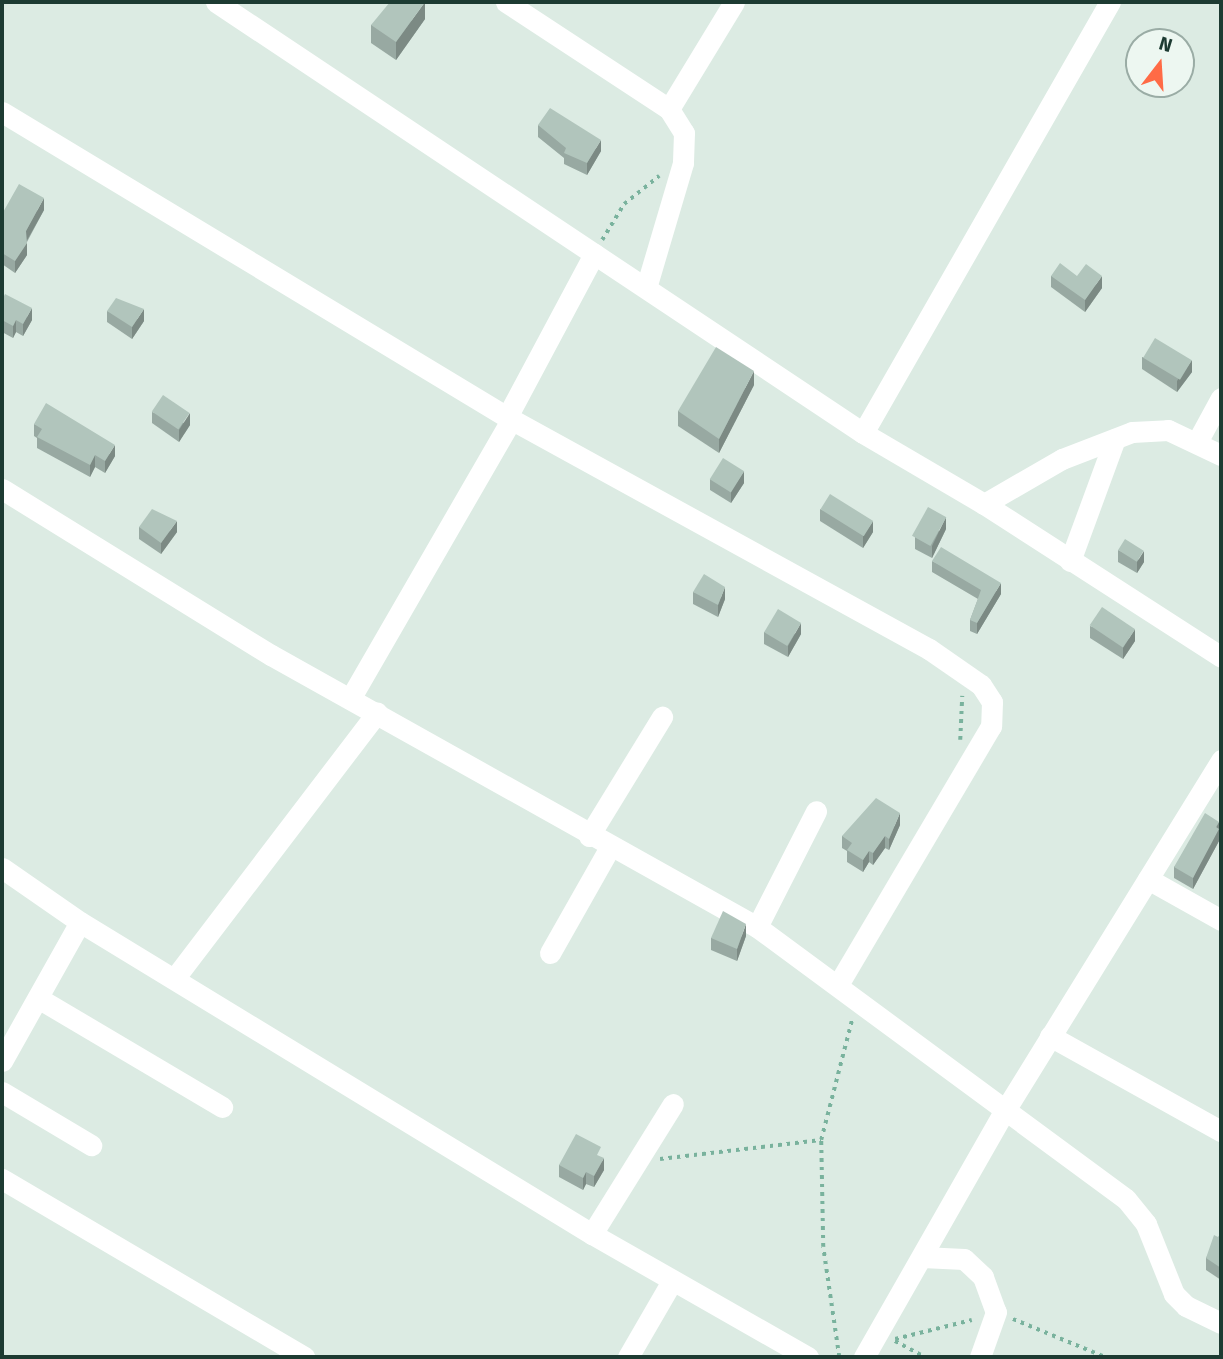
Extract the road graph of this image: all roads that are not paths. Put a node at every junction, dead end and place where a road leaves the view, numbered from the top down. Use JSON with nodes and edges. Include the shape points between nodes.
{"nodes":[{"id":1,"x":216,"y":2,"type":"edge"},
{"id":2,"x":506,"y":2,"type":"edge"},
{"id":3,"x":734,"y":2,"type":"edge"},
{"id":4,"x":1110,"y":2,"type":"edge"},
{"id":5,"x":240,"y":9,"type":"edge"},
{"id":6,"x":669,"y":109,"type":"junction"},
{"id":7,"x":2,"y":112,"type":"edge"},
{"id":8,"x":594,"y":254,"type":"junction"},
{"id":9,"x":646,"y":288,"type":"junction"},
{"id":10,"x":1221,"y":398,"type":"edge"},
{"id":11,"x":509,"y":418,"type":"junction"},
{"id":12,"x":863,"y":433,"type":"junction"},
{"id":13,"x":1115,"y":439,"type":"junction"},
{"id":14,"x":1196,"y":442,"type":"junction"},
{"id":15,"x":1221,"y":455,"type":"edge"},
{"id":16,"x":2,"y":489,"type":"edge"},
{"id":17,"x":984,"y":503,"type":"junction"},
{"id":18,"x":1070,"y":561,"type":"junction"},
{"id":19,"x":1221,"y":657,"type":"edge"},
{"id":20,"x":350,"y":699,"type":"junction"},
{"id":21,"x":377,"y":713,"type":"junction"},
{"id":22,"x":662,"y":717,"type":"dead end"},
{"id":23,"x":1221,"y":760,"type":"edge"},
{"id":24,"x":816,"y":811,"type":"dead end"},
{"id":25,"x":589,"y":836,"type":"junction"},
{"id":26,"x":610,"y":847,"type":"junction"},
{"id":27,"x":2,"y":868,"type":"edge"},
{"id":28,"x":1148,"y":879,"type":"junction"},
{"id":29,"x":1221,"y":919,"type":"edge"},
{"id":30,"x":80,"y":922,"type":"junction"},
{"id":31,"x":757,"y":927,"type":"junction"},
{"id":32,"x":550,"y":953,"type":"dead end"},
{"id":33,"x":174,"y":979,"type":"junction"},
{"id":34,"x":838,"y":985,"type":"junction"},
{"id":35,"x":37,"y":998,"type":"junction"},
{"id":36,"x":1051,"y":1036,"type":"junction"},
{"id":37,"x":4,"y":1051,"type":"edge"},
{"id":38,"x":2,"y":1092,"type":"edge"},
{"id":39,"x":673,"y":1104,"type":"dead end"},
{"id":40,"x":222,"y":1107,"type":"dead end"},
{"id":41,"x":1004,"y":1112,"type":"junction"},
{"id":42,"x":1221,"y":1131,"type":"edge"},
{"id":43,"x":90,"y":1145,"type":"dead end"},
{"id":44,"x":2,"y":1179,"type":"edge"},
{"id":45,"x":592,"y":1234,"type":"junction"},
{"id":46,"x":922,"y":1256,"type":"junction"},
{"id":47,"x":672,"y":1280,"type":"junction"},
{"id":48,"x":1221,"y":1323,"type":"edge"},
{"id":49,"x":304,"y":1357,"type":"edge"},
{"id":50,"x":628,"y":1357,"type":"edge"},
{"id":51,"x":808,"y":1357,"type":"edge"},
{"id":52,"x":864,"y":1357,"type":"edge"},
{"id":53,"x":980,"y":1357,"type":"edge"}],
"edges":[{"from":1,"to":5,"type":"street"},
{"from":2,"to":6,"type":"street"},
{"from":3,"to":6,"type":"street"},
{"from":4,"to":12,"type":"street"},
{"from":5,"to":8,"type":"street"},
{"from":6,"to":9,"type":"street","via":[[684,133],[683,155]]},
{"from":7,"to":11,"type":"street"},
{"from":8,"to":9,"type":"street"},
{"from":8,"to":11,"type":"street"},
{"from":9,"to":12,"type":"street"},
{"from":10,"to":14,"type":"street"},
{"from":11,"to":20,"type":"street"},
{"from":11,"to":34,"type":"street","via":[[929,649],[981,685],[992,702],[991,726]]},
{"from":12,"to":17,"type":"street"},
{"from":13,"to":14,"type":"street","via":[[1132,432],[1168,430]]},
{"from":13,"to":17,"type":"street","via":[[1062,459]]},
{"from":13,"to":18,"type":"street"},
{"from":14,"to":15,"type":"street"},
{"from":16,"to":20,"type":"street"},
{"from":17,"to":18,"type":"street"},
{"from":18,"to":19,"type":"street"},
{"from":20,"to":21,"type":"street"},
{"from":21,"to":25,"type":"street"},
{"from":21,"to":33,"type":"street"},
{"from":22,"to":25,"type":"street"},
{"from":23,"to":28,"type":"street"},
{"from":24,"to":31,"type":"street"},
{"from":25,"to":26,"type":"street"},
{"from":26,"to":31,"type":"street"},
{"from":26,"to":32,"type":"street"},
{"from":27,"to":30,"type":"street"},
{"from":28,"to":29,"type":"street"},
{"from":28,"to":36,"type":"street"},
{"from":30,"to":33,"type":"street"},
{"from":30,"to":35,"type":"street"},
{"from":31,"to":34,"type":"street"},
{"from":33,"to":45,"type":"street"},
{"from":34,"to":41,"type":"street"},
{"from":35,"to":37,"type":"street"},
{"from":35,"to":40,"type":"street"},
{"from":36,"to":41,"type":"street"},
{"from":36,"to":42,"type":"street"},
{"from":38,"to":43,"type":"street"},
{"from":39,"to":45,"type":"street"},
{"from":41,"to":46,"type":"street"},
{"from":41,"to":48,"type":"street","via":[[1126,1199],[1146,1224],[1174,1294],[1186,1306]]},
{"from":44,"to":49,"type":"street"},
{"from":45,"to":47,"type":"street"},
{"from":46,"to":52,"type":"street"},
{"from":46,"to":53,"type":"street","via":[[964,1259],[983,1277],[996,1312]]},
{"from":47,"to":50,"type":"street"},
{"from":47,"to":51,"type":"street"}]}
